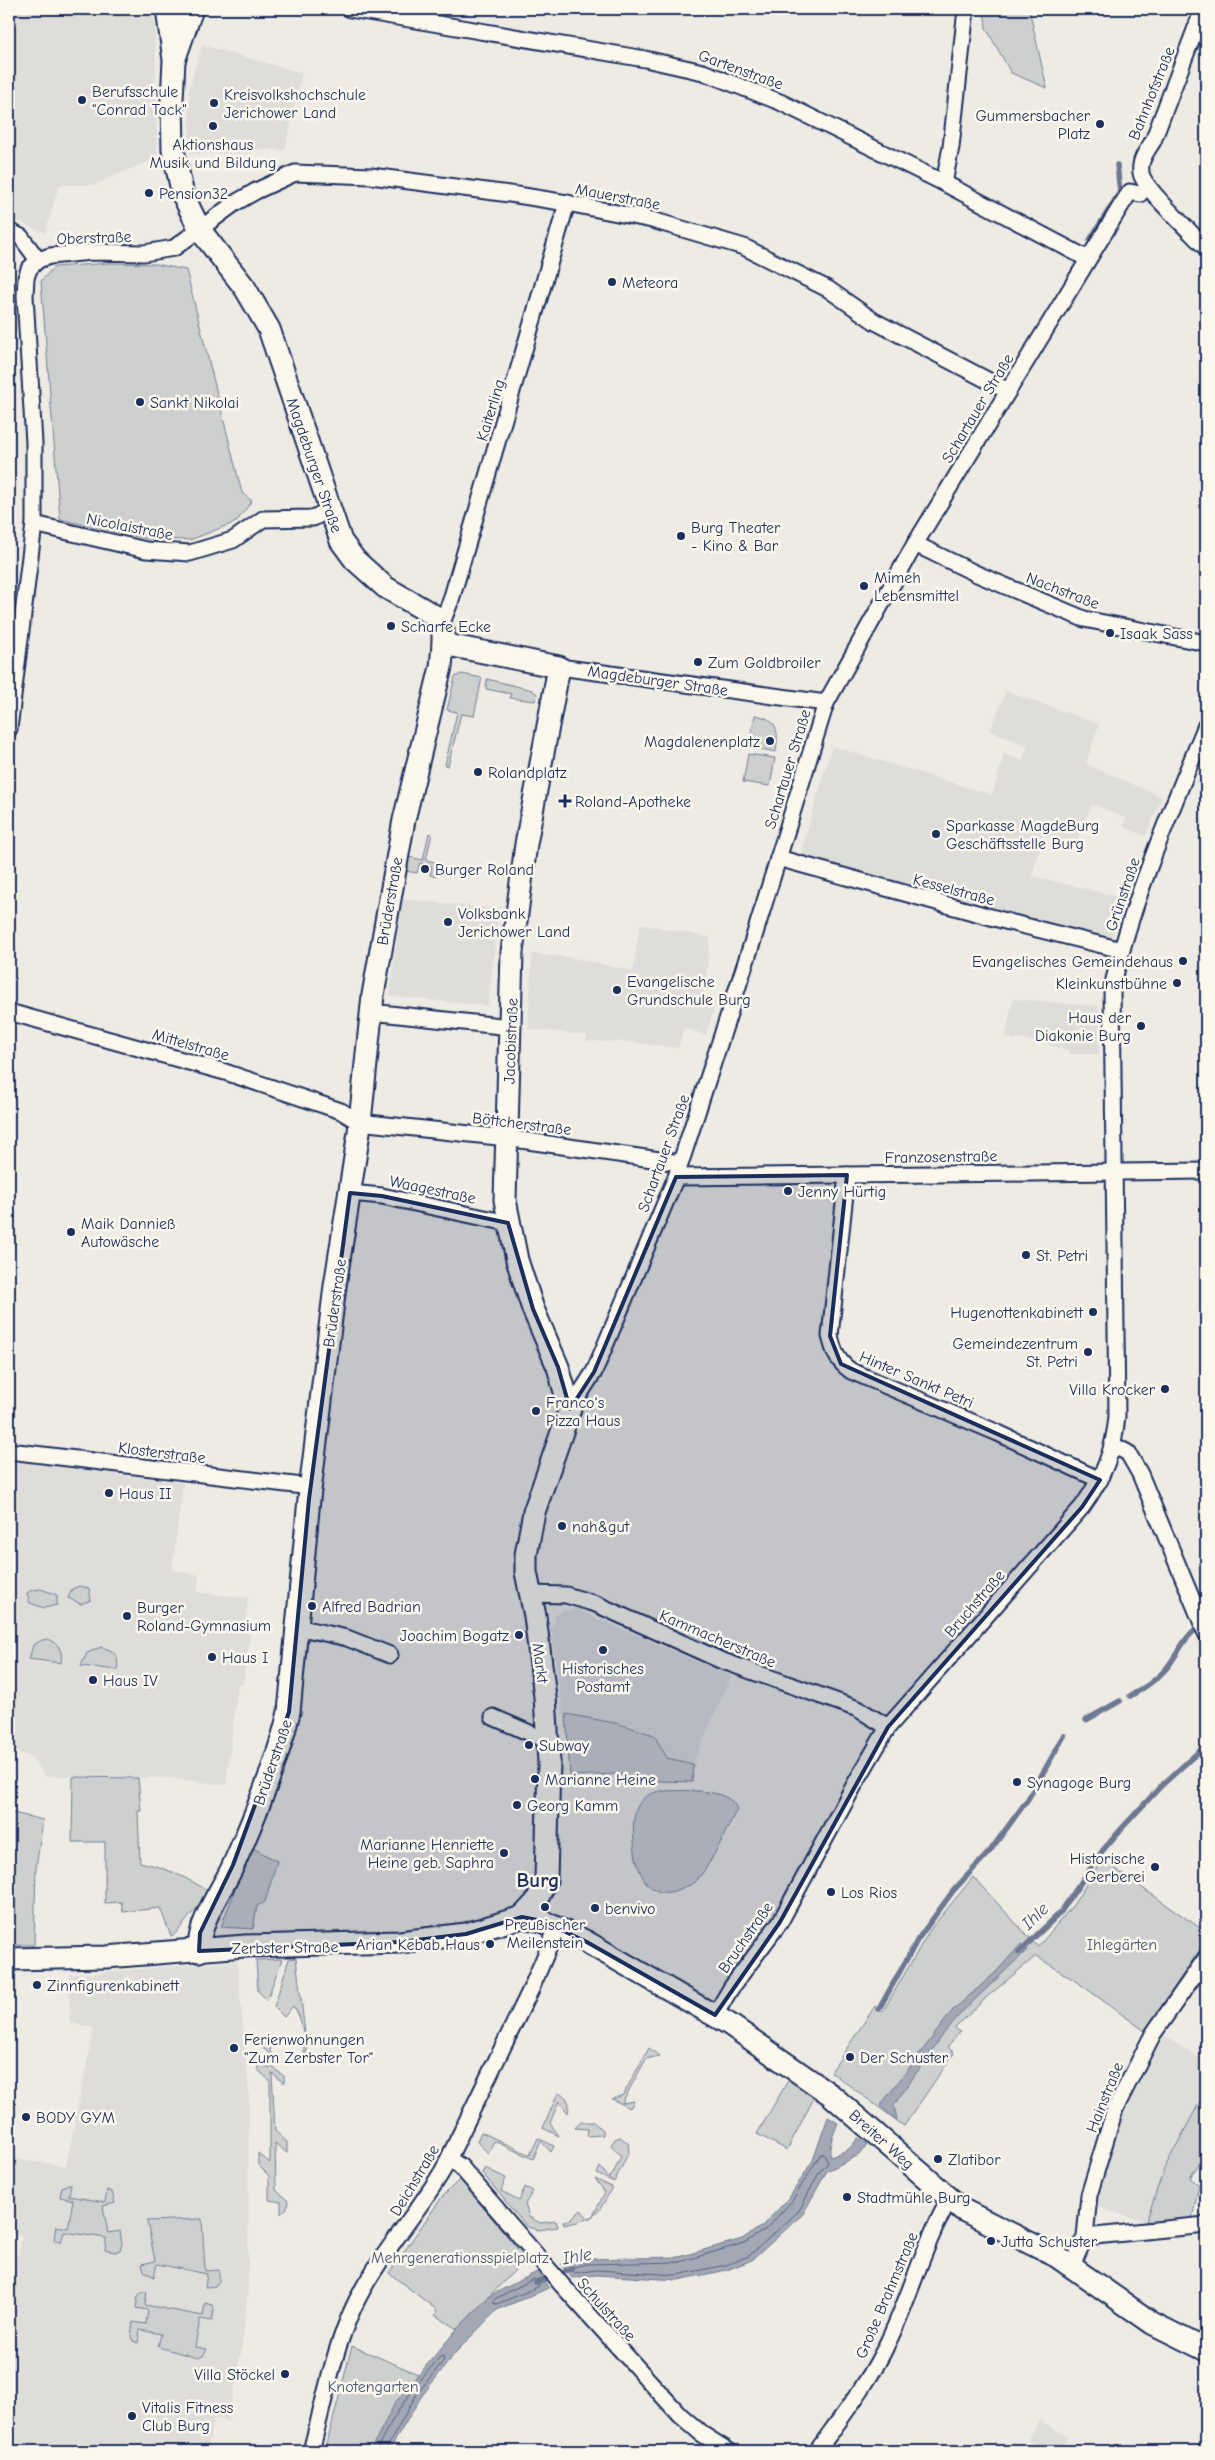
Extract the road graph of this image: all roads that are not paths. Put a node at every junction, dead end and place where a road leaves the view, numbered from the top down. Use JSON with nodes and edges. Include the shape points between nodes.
{"nodes":[{"id":1,"x":168,"y":9,"type":"edge"},
{"id":2,"x":192,"y":9,"type":"edge"},
{"id":3,"x":350,"y":9,"type":"edge"},
{"id":4,"x":966,"y":9,"type":"edge"},
{"id":5,"x":1203,"y":9,"type":"edge"},
{"id":6,"x":174,"y":60,"type":"junction"},
{"id":7,"x":944,"y":183,"type":"junction"},
{"id":8,"x":1145,"y":191,"type":"junction"},
{"id":9,"x":567,"y":204,"type":"junction"},
{"id":10,"x":200,"y":230,"type":"junction"},
{"id":11,"x":9,"y":231,"type":"edge"},
{"id":12,"x":1206,"y":248,"type":"edge"},
{"id":13,"x":1088,"y":259,"type":"junction"},
{"id":14,"x":38,"y":260,"type":"junction"},
{"id":15,"x":1008,"y":391,"type":"junction"},
{"id":16,"x":329,"y":510,"type":"junction"},
{"id":17,"x":34,"y":524,"type":"junction"},
{"id":18,"x":916,"y":544,"type":"junction"},
{"id":19,"x":442,"y":634,"type":"junction"},
{"id":20,"x":1206,"y":643,"type":"edge"},
{"id":21,"x":560,"y":667,"type":"junction"},
{"id":22,"x":826,"y":703,"type":"junction"},
{"id":23,"x":1206,"y":725,"type":"edge"},
{"id":24,"x":9,"y":728,"type":"edge"},
{"id":25,"x":778,"y":858,"type":"junction"},
{"id":26,"x":1122,"y":950,"type":"junction"},
{"id":27,"x":9,"y":1012,"type":"edge"},
{"id":28,"x":371,"y":1012,"type":"junction"},
{"id":29,"x":510,"y":1027,"type":"junction"},
{"id":30,"x":359,"y":1122,"type":"junction"},
{"id":31,"x":507,"y":1138,"type":"junction"},
{"id":32,"x":678,"y":1170,"type":"junction"},
{"id":33,"x":1206,"y":1171,"type":"edge"},
{"id":34,"x":1113,"y":1172,"type":"junction"},
{"id":35,"x":847,"y":1175,"type":"junction"},
{"id":36,"x":350,"y":1193,"type":"junction"},
{"id":37,"x":508,"y":1223,"type":"junction"},
{"id":38,"x":570,"y":1409,"type":"junction"},
{"id":39,"x":1114,"y":1445,"type":"junction"},
{"id":40,"x":9,"y":1451,"type":"edge"},
{"id":41,"x":1100,"y":1480,"type":"junction"},
{"id":42,"x":310,"y":1487,"type":"junction"},
{"id":43,"x":531,"y":1594,"type":"junction"},
{"id":44,"x":297,"y":1627,"type":"junction"},
{"id":45,"x":1203,"y":1627,"type":"edge"},
{"id":46,"x":390,"y":1655,"type":"dead end"},
{"id":47,"x":494,"y":1717,"type":"dead end"},
{"id":48,"x":888,"y":1727,"type":"junction"},
{"id":49,"x":548,"y":1741,"type":"junction"},
{"id":50,"x":546,"y":1880,"type":"junction"},
{"id":51,"x":522,"y":1917,"type":"junction"},
{"id":52,"x":557,"y":1928,"type":"junction"},
{"id":53,"x":199,"y":1950,"type":"junction"},
{"id":54,"x":1206,"y":1958,"type":"edge"},
{"id":55,"x":9,"y":1959,"type":"edge"},
{"id":56,"x":715,"y":2016,"type":"junction"},
{"id":57,"x":449,"y":2159,"type":"junction"},
{"id":58,"x":950,"y":2200,"type":"junction"},
{"id":59,"x":1206,"y":2225,"type":"edge"},
{"id":60,"x":1084,"y":2237,"type":"junction"},
{"id":61,"x":1072,"y":2266,"type":"junction"},
{"id":62,"x":1206,"y":2350,"type":"edge"},
{"id":63,"x":312,"y":2451,"type":"edge"},
{"id":64,"x":729,"y":2451,"type":"edge"},
{"id":65,"x":817,"y":2451,"type":"edge"}],
"edges":[{"from":1,"to":6,"type":"street","name":"Magdeburger Straße"},
{"from":2,"to":6,"type":"street","name":"Magdeburger Straße"},
{"from":3,"to":7,"type":"street","name":"Gartenstraße","via":[[703,72],[780,102]]},
{"from":4,"to":7,"type":"street"},
{"from":5,"to":8,"type":"street","name":"Bahnhofstraße","via":[[1153,141],[1142,158],[1141,175]]},
{"from":6,"to":10,"type":"street","name":"Magdeburger Straße","via":[[173,150],[183,196]]},
{"from":7,"to":13,"type":"street","name":"Gartenstraße"},
{"from":8,"to":12,"type":"street"},
{"from":8,"to":13,"type":"street","name":"Schartauer Straße","via":[[1130,192]]},
{"from":9,"to":10,"type":"street","name":"Mauerstraße","via":[[517,194],[372,176],[295,173],[256,191]]},
{"from":9,"to":15,"type":"street","name":"Mauerstraße","via":[[652,220],[744,247],[828,289],[874,321]]},
{"from":9,"to":19,"type":"street","name":"Kaiterling"},
{"from":10,"to":14,"type":"street","name":"Oberstraße","via":[[174,248],[158,252],[64,253]]},
{"from":10,"to":16,"type":"street","name":"Magdeburger Straße","via":[[245,288],[269,328]]},
{"from":11,"to":14,"type":"street","via":[[20,237]]},
{"from":13,"to":15,"type":"street","name":"Schartauer Straße"},
{"from":14,"to":17,"type":"street","name":"Oberstraße","via":[[29,269],[24,288],[34,443]]},
{"from":15,"to":18,"type":"street","name":"Schartauer Straße"},
{"from":16,"to":17,"type":"street","name":"Nicolaistraße","via":[[313,518],[263,519],[232,540],[190,553],[146,550]]},
{"from":16,"to":19,"type":"street","name":"Magdeburger Straße","via":[[341,541],[355,560],[385,587],[427,610]]},
{"from":17,"to":24,"type":"street","name":"Oberstraße"},
{"from":18,"to":20,"type":"street","name":"Nachstraße","via":[[941,558],[1084,619]]},
{"from":18,"to":22,"type":"street","name":"Schartauer Straße"},
{"from":19,"to":21,"type":"street","name":"Magdeburger Straße"},
{"from":19,"to":28,"type":"street","name":"Brüderstraße","via":[[441,667],[404,820]]},
{"from":21,"to":22,"type":"street","name":"Magdeburger Straße"},
{"from":21,"to":29,"type":"street","name":"Jacobistraße","via":[[518,898],[512,952]]},
{"from":22,"to":25,"type":"street","name":"Schartauer Straße"},
{"from":23,"to":26,"type":"street","name":"Grünstraße","via":[[1166,822]]},
{"from":25,"to":26,"type":"street","name":"Kesselstraße"},
{"from":25,"to":32,"type":"street","name":"Schartauer Straße"},
{"from":26,"to":34,"type":"street","name":"Grünstraße","via":[[1111,1002]]},
{"from":27,"to":30,"type":"street","name":"Mittelstraße","via":[[226,1072],[341,1111]]},
{"from":28,"to":29,"type":"street"},
{"from":28,"to":30,"type":"street","name":"Brüderstraße"},
{"from":29,"to":31,"type":"street","name":"Jacobistraße"},
{"from":30,"to":31,"type":"street","name":"Böttcherstraße"},
{"from":30,"to":36,"type":"street","name":"Brüderstraße"},
{"from":31,"to":32,"type":"street","name":"Böttcherstraße"},
{"from":31,"to":37,"type":"street","name":"Jacobistraße","via":[[505,1200]]},
{"from":32,"to":35,"type":"street","name":"Franzosenstraße","via":[[729,1176]]},
{"from":32,"to":38,"type":"street","name":"Schartauer Straße","via":[[594,1372]]},
{"from":33,"to":34,"type":"street","name":"Franzosenstraße"},
{"from":34,"to":35,"type":"street","name":"Franzosenstraße"},
{"from":34,"to":39,"type":"street","name":"Bruchstraße"},
{"from":35,"to":41,"type":"street","name":"Hinter Sankt Petri","via":[[830,1336],[841,1364],[850,1371]]},
{"from":36,"to":37,"type":"street","name":"Waagestraße","via":[[382,1196]]},
{"from":36,"to":42,"type":"street","name":"Brüderstraße"},
{"from":37,"to":38,"type":"street","name":"Jacobistraße","via":[[530,1301],[558,1367]]},
{"from":38,"to":43,"type":"street","name":"Markt","via":[[530,1528],[526,1572]]},
{"from":39,"to":41,"type":"street","name":"Bruchstraße"},
{"from":39,"to":45,"type":"street","via":[[1128,1453],[1140,1476]]},
{"from":40,"to":42,"type":"street","name":"Klosterstraße"},
{"from":41,"to":48,"type":"street","name":"Bruchstraße","via":[[1082,1507]]},
{"from":42,"to":44,"type":"street","name":"Brüderstraße"},
{"from":43,"to":48,"type":"street","name":"Kammacherstraße","via":[[566,1595],[596,1604],[729,1663],[858,1709]]},
{"from":43,"to":49,"type":"street","name":"Markt"},
{"from":44,"to":46,"type":"street","via":[[347,1638]]},
{"from":44,"to":53,"type":"street","name":"Brüderstraße","via":[[284,1736],[233,1865],[200,1933]]},
{"from":47,"to":49,"type":"street"},
{"from":48,"to":56,"type":"street","name":"Bruchstraße","via":[[780,1922],[730,1988]]},
{"from":49,"to":50,"type":"street","name":"Markt"},
{"from":50,"to":51,"type":"street","name":"Markt","via":[[536,1902]]},
{"from":50,"to":52,"type":"street"},
{"from":51,"to":52,"type":"street"},
{"from":51,"to":53,"type":"street","name":"Zerbster Straße","via":[[466,1934],[400,1942]]},
{"from":52,"to":56,"type":"street","name":"Breiter Weg"},
{"from":52,"to":57,"type":"street","name":"Deichstraße"},
{"from":53,"to":55,"type":"street","name":"Zerbster Straße","via":[[106,1957]]},
{"from":54,"to":60,"type":"street","name":"Hainstraße","via":[[1154,2034],[1119,2101],[1089,2195]]},
{"from":56,"to":58,"type":"street","name":"Breiter Weg","via":[[831,2095]]},
{"from":57,"to":63,"type":"street","name":"Deichstraße","via":[[429,2194],[374,2270],[352,2309],[340,2340]]},
{"from":57,"to":64,"type":"street","name":"Schulstraße","via":[[460,2166],[562,2285],[680,2414],[702,2434]]},
{"from":58,"to":61,"type":"street","name":"Breiter Weg","via":[[963,2210]]},
{"from":58,"to":65,"type":"street","name":"Große Brahmstraße","via":[[937,2222],[883,2353]]},
{"from":59,"to":60,"type":"street"},
{"from":60,"to":61,"type":"street","name":"Hainstraße"},
{"from":61,"to":62,"type":"street","name":"Breiter Weg","via":[[1152,2323]]}]}
